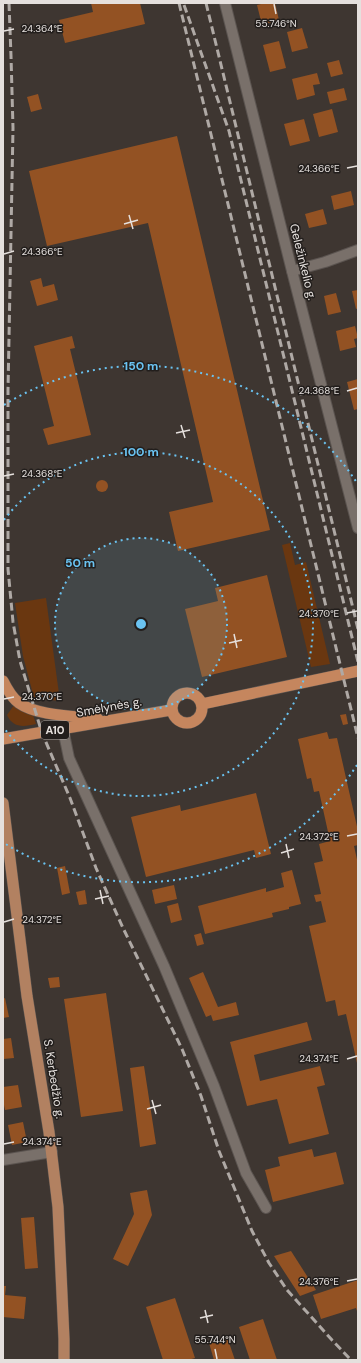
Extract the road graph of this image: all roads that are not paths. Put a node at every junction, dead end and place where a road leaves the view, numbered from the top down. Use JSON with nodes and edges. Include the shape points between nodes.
{"nodes":[{"id":1,"x":225,"y":3,"type":"edge"},
{"id":2,"x":358,"y":250,"type":"edge"},
{"id":3,"x":292,"y":271,"type":"junction"},
{"id":4,"x":358,"y":528,"type":"edge"},
{"id":5,"x":358,"y":672,"type":"edge"},
{"id":6,"x":3,"y":681,"type":"edge"},
{"id":7,"x":202,"y":704,"type":"junction"},
{"id":8,"x":171,"y":710,"type":"junction"},
{"id":9,"x":106,"y":720,"type":"junction"},
{"id":10,"x":63,"y":729,"type":"junction"},
{"id":11,"x":3,"y":739,"type":"edge"},
{"id":12,"x":3,"y":803,"type":"edge"},
{"id":13,"x":5,"y":825,"type":"edge"},
{"id":14,"x":52,"y":1152,"type":"junction"},
{"id":15,"x":3,"y":1160,"type":"edge"},
{"id":16,"x":266,"y":1208,"type":"dead end"},
{"id":17,"x":64,"y":1360,"type":"edge"}],
"edges":[{"from":1,"to":3,"type":"street","name":"Geležinkelio g."},
{"from":2,"to":3,"type":"street"},
{"from":3,"to":4,"type":"street","name":"Geležinkelio g."},
{"from":5,"to":7,"type":"highway"},
{"from":6,"to":9,"type":"highway","via":[[14,699],[35,710]]},
{"from":7,"to":8,"type":"highway","via":[[198,697],[186,693],[178,695]]},
{"from":7,"to":8,"type":"highway","via":[[202,714],[192,723],[178,722]]},
{"from":8,"to":9,"type":"highway","name":"Smėlynės g.","number":"A10"},
{"from":9,"to":10,"type":"highway","name":"Smėlynės g.","number":"A10"},
{"from":10,"to":11,"type":"highway","name":"Smėlynės g.","number":"A10"},
{"from":10,"to":16,"type":"street","via":[[69,758],[164,966],[214,1086],[246,1173]]},
{"from":12,"to":13,"type":"main road","name":"S. Kerbedžio g."},
{"from":13,"to":14,"type":"main road","name":"S. Kerbedžio g.","via":[[27,996]]},
{"from":14,"to":15,"type":"street"},
{"from":14,"to":17,"type":"main road","name":"S. Kerbedžio g.","via":[[58,1207]]}]}
